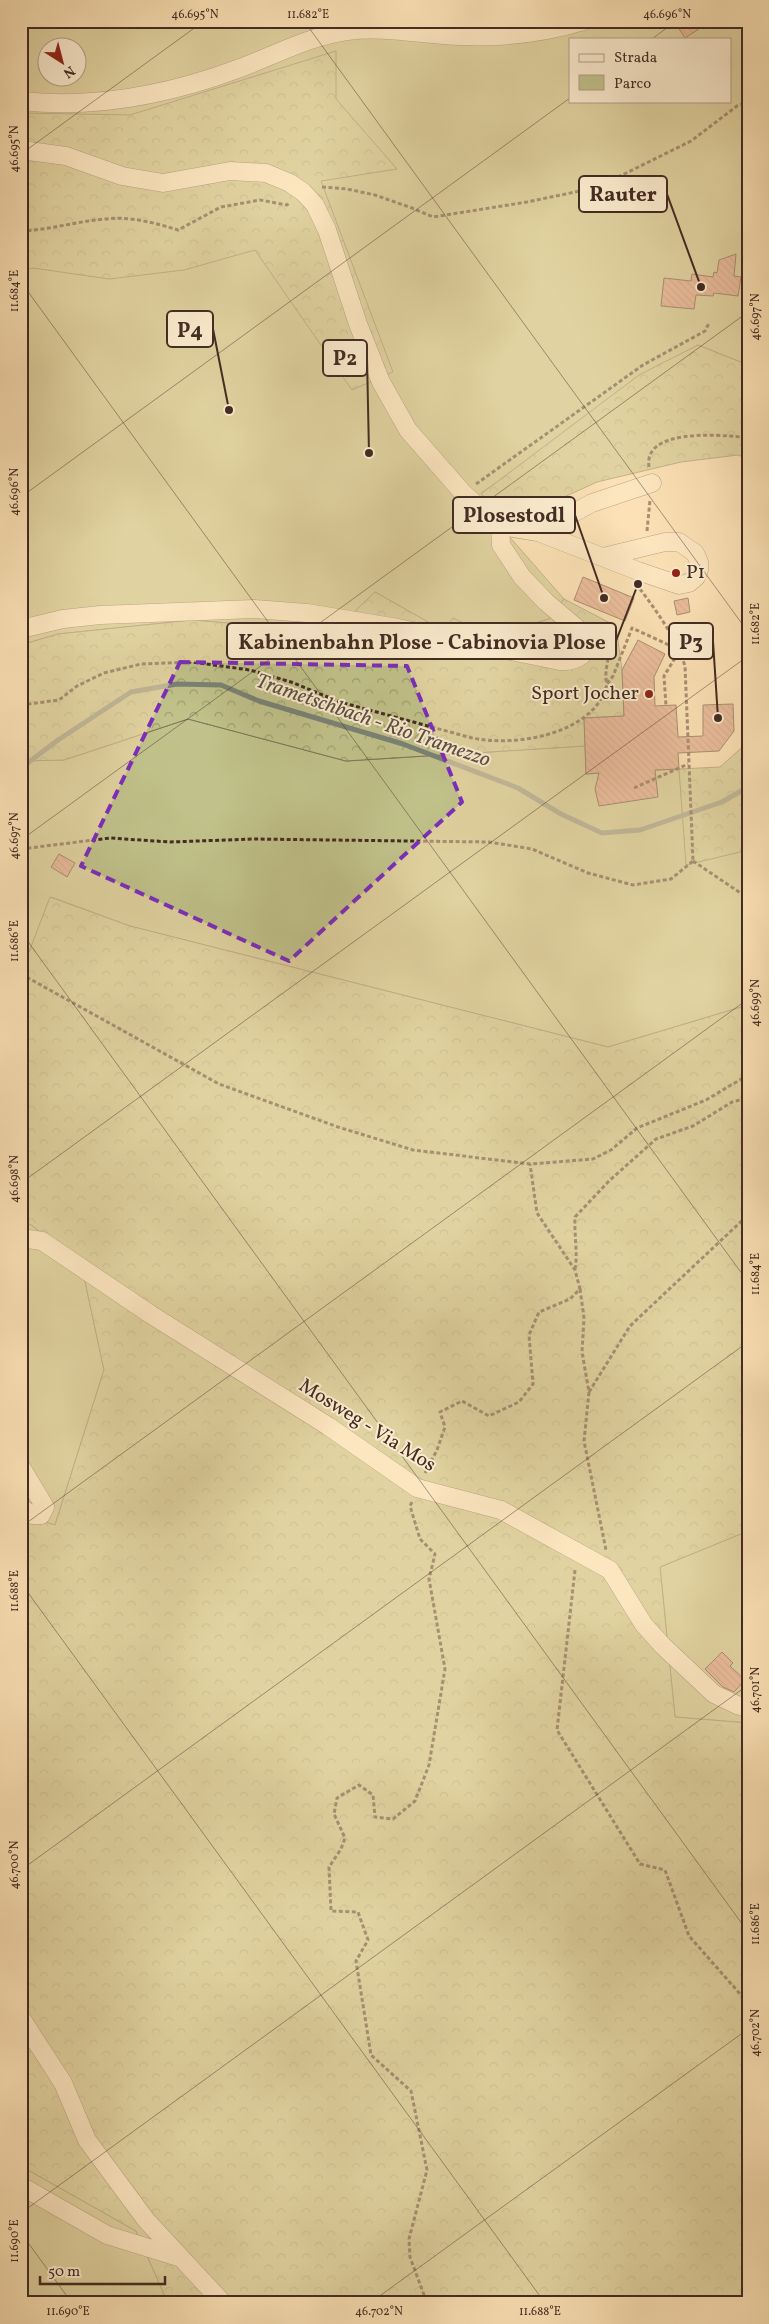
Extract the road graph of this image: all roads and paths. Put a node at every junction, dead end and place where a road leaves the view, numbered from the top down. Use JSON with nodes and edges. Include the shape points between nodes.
{"nodes":[{"id":1,"x":584,"y":21,"type":"edge"},
{"id":2,"x":21,"y":101,"type":"edge"},
{"id":3,"x":748,"y":102,"type":"edge"},
{"id":4,"x":21,"y":150,"type":"edge"},
{"id":5,"x":303,"y":192,"type":"junction"},
{"id":6,"x":21,"y":231,"type":"edge"},
{"id":7,"x":709,"y":323,"type":"dead end"},
{"id":8,"x":748,"y":440,"type":"edge"},
{"id":9,"x":652,"y":483,"type":"junction"},
{"id":10,"x":463,"y":493,"type":"junction"},
{"id":11,"x":500,"y":526,"type":"junction"},
{"id":12,"x":538,"y":532,"type":"junction"},
{"id":13,"x":645,"y":548,"type":"junction"},
{"id":14,"x":603,"y":557,"type":"junction"},
{"id":15,"x":629,"y":568,"type":"junction"},
{"id":16,"x":21,"y":629,"type":"edge"},
{"id":17,"x":580,"y":629,"type":"junction"},
{"id":18,"x":680,"y":650,"type":"junction"},
{"id":19,"x":607,"y":684,"type":"junction"},
{"id":20,"x":21,"y":705,"type":"edge"},
{"id":21,"x":666,"y":706,"type":"dead end"},
{"id":22,"x":688,"y":764,"type":"junction"},
{"id":23,"x":634,"y":788,"type":"dead end"},
{"id":24,"x":21,"y":849,"type":"edge"},
{"id":25,"x":692,"y":860,"type":"junction"},
{"id":26,"x":748,"y":898,"type":"edge"},
{"id":27,"x":21,"y":974,"type":"edge"},
{"id":28,"x":748,"y":1075,"type":"edge"},
{"id":29,"x":748,"y":1098,"type":"edge"},
{"id":30,"x":530,"y":1164,"type":"junction"},
{"id":31,"x":748,"y":1215,"type":"edge"},
{"id":32,"x":21,"y":1238,"type":"edge"},
{"id":33,"x":575,"y":1270,"type":"junction"},
{"id":34,"x":580,"y":1289,"type":"junction"},
{"id":35,"x":589,"y":1392,"type":"junction"},
{"id":36,"x":21,"y":1467,"type":"edge"},
{"id":37,"x":417,"y":1488,"type":"junction"},
{"id":38,"x":21,"y":1508,"type":"edge"},
{"id":39,"x":577,"y":1551,"type":"junction"},
{"id":40,"x":610,"y":1570,"type":"junction"},
{"id":41,"x":748,"y":1708,"type":"edge"},
{"id":42,"x":748,"y":2003,"type":"edge"},
{"id":43,"x":21,"y":2018,"type":"edge"},
{"id":44,"x":21,"y":2186,"type":"edge"},
{"id":45,"x":179,"y":2257,"type":"junction"},
{"id":46,"x":223,"y":2303,"type":"edge"},
{"id":47,"x":430,"y":2303,"type":"edge"}],
"edges":[{"from":1,"to":2,"type":"street","via":[[534,33],[499,37],[366,29],[345,31],[222,74],[130,98],[71,104]]},
{"from":3,"to":5,"type":"path","via":[[736,106],[691,141],[606,183],[528,202],[433,218],[394,201],[347,189],[316,187]]},
{"from":4,"to":5,"type":"street","via":[[66,156],[122,176],[163,182],[230,171],[266,173]]},
{"from":5,"to":6,"type":"path","via":[[287,205],[260,200],[222,207],[178,230],[152,222],[107,218],[38,231]]},
{"from":5,"to":10,"type":"street","via":[[315,206],[327,230],[381,382],[408,430]]},
{"from":7,"to":10,"type":"path","via":[[705,331],[643,365]]},
{"from":8,"to":9,"type":"path","via":[[695,434],[664,442],[652,452],[648,461]]},
{"from":9,"to":12,"type":"street","via":[[592,504]]},
{"from":9,"to":13,"type":"path"},
{"from":10,"to":11,"type":"street"},
{"from":11,"to":12,"type":"street"},
{"from":11,"to":17,"type":"street","via":[[501,545],[522,577],[546,602]]},
{"from":12,"to":14,"type":"street"},
{"from":13,"to":14,"type":"street"},
{"from":13,"to":15,"type":"street","via":[[665,542],[688,546],[699,562],[696,577],[679,585]]},
{"from":14,"to":15,"type":"street"},
{"from":15,"to":18,"type":"path","via":[[632,580],[656,609]]},
{"from":16,"to":17,"type":"street","via":[[63,619],[100,615],[254,609],[308,613],[569,662],[584,653],[588,646]]},
{"from":17,"to":19,"type":"path","via":[[588,624],[606,638],[609,651],[604,675]]},
{"from":18,"to":19,"type":"path","via":[[632,628]]},
{"from":18,"to":21,"type":"path","via":[[664,676]]},
{"from":18,"to":22,"type":"path","via":[[685,666]]},
{"from":19,"to":20,"type":"path","via":[[601,702],[569,726],[542,736],[514,741],[472,738],[340,702],[250,670],[192,662],[140,664],[104,673],[59,700]]},
{"from":22,"to":23,"type":"path"},
{"from":22,"to":25,"type":"path"},
{"from":24,"to":25,"type":"path","via":[[110,838],[170,842],[254,839],[489,842],[532,849],[588,873],[633,885],[671,879]]},
{"from":25,"to":26,"type":"path"},
{"from":27,"to":30,"type":"path","via":[[219,1084],[413,1150]]},
{"from":28,"to":30,"type":"path","via":[[706,1100],[637,1128],[611,1150],[593,1159]]},
{"from":29,"to":33,"type":"path","via":[[732,1102],[693,1126],[656,1139],[609,1181],[575,1217]]},
{"from":30,"to":33,"type":"path","via":[[537,1213]]},
{"from":31,"to":35,"type":"path","via":[[630,1326]]},
{"from":32,"to":37,"type":"street","name":"Mosweg - Via Mos","via":[[42,1241],[150,1314],[328,1426]]},
{"from":33,"to":34,"type":"path"},
{"from":34,"to":35,"type":"path","via":[[584,1318],[582,1352]]},
{"from":34,"to":37,"type":"path","via":[[570,1299],[539,1312],[529,1336],[533,1384],[519,1402],[489,1416],[462,1401],[440,1412],[445,1427]]},
{"from":35,"to":40,"type":"path","via":[[584,1441]]},
{"from":36,"to":38,"type":"street","via":[[45,1506],[41,1514],[33,1515]]},
{"from":37,"to":39,"type":"street","name":"Mosweg - Via Mos","via":[[501,1510]]},
{"from":37,"to":47,"type":"path","via":[[410,1506],[420,1539],[435,1554],[429,1579],[444,1669],[429,1765],[415,1801],[393,1819],[375,1817],[373,1796],[360,1785],[337,1798],[334,1814],[345,1838],[330,1867],[331,1912],[358,1912],[368,1940],[356,1961],[371,2055],[411,2091],[427,2170],[409,2239],[410,2257],[424,2296]]},
{"from":39,"to":40,"type":"street","name":"Mosweg - Via Mos"},
{"from":39,"to":42,"type":"path","via":[[557,1730],[640,1864],[665,1870],[689,1936]]},
{"from":40,"to":41,"type":"street","name":"Mosweg - Via Mos","via":[[644,1625],[663,1646],[714,1694]]},
{"from":43,"to":45,"type":"street","via":[[63,2083],[87,2140],[146,2220]]},
{"from":44,"to":45,"type":"street","via":[[107,2236]]},
{"from":45,"to":46,"type":"street"}]}
